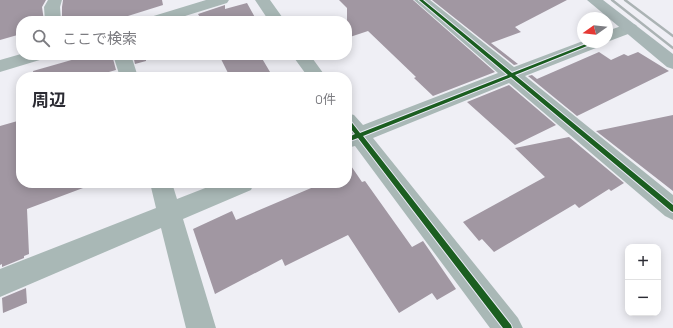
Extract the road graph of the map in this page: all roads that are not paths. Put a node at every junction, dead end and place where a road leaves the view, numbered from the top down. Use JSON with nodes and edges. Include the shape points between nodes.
{"nodes":[{"id":1,"x":55,"y":0,"type":"edge"},
{"id":2,"x":222,"y":0,"type":"edge"},
{"id":3,"x":262,"y":0,"type":"edge"},
{"id":4,"x":421,"y":0,"type":"edge"},
{"id":5,"x":594,"y":0,"type":"edge"},
{"id":6,"x":53,"y":16,"type":"edge"},
{"id":7,"x":169,"y":16,"type":"edge"},
{"id":8,"x":273,"y":16,"type":"edge"},
{"id":9,"x":630,"y":28,"type":"junction"},
{"id":10,"x":613,"y":35,"type":"edge"},
{"id":11,"x":580,"y":48,"type":"edge"},
{"id":12,"x":20,"y":60,"type":"edge"},
{"id":13,"x":124,"y":60,"type":"edge"},
{"id":14,"x":305,"y":60,"type":"edge"},
{"id":15,"x":673,"y":62,"type":"edge"},
{"id":16,"x":0,"y":66,"type":"edge"},
{"id":17,"x":127,"y":72,"type":"edge"},
{"id":18,"x":313,"y":72,"type":"edge"},
{"id":19,"x":512,"y":75,"type":"junction"},
{"id":20,"x":352,"y":132,"type":"edge"},
{"id":21,"x":352,"y":133,"type":"edge"},
{"id":22,"x":162,"y":188,"type":"edge"},
{"id":23,"x":231,"y":188,"type":"edge"},
{"id":24,"x":673,"y":209,"type":"edge"},
{"id":25,"x":170,"y":213,"type":"junction"},
{"id":26,"x":0,"y":283,"type":"edge"},
{"id":27,"x":201,"y":328,"type":"edge"},
{"id":28,"x":508,"y":328,"type":"edge"}],
"edges":[{"from":1,"to":6,"type":"street"},
{"from":2,"to":7,"type":"street"},
{"from":3,"to":8,"type":"street"},
{"from":4,"to":19,"type":"street"},
{"from":5,"to":9,"type":"street"},
{"from":9,"to":10,"type":"street"},
{"from":9,"to":15,"type":"street"},
{"from":11,"to":19,"type":"street"},
{"from":12,"to":16,"type":"street"},
{"from":13,"to":17,"type":"street"},
{"from":14,"to":18,"type":"street"},
{"from":19,"to":20,"type":"street"},
{"from":19,"to":24,"type":"street"},
{"from":21,"to":28,"type":"street"},
{"from":22,"to":25,"type":"street"},
{"from":23,"to":25,"type":"street"},
{"from":25,"to":26,"type":"street"},
{"from":25,"to":27,"type":"street"}]}
